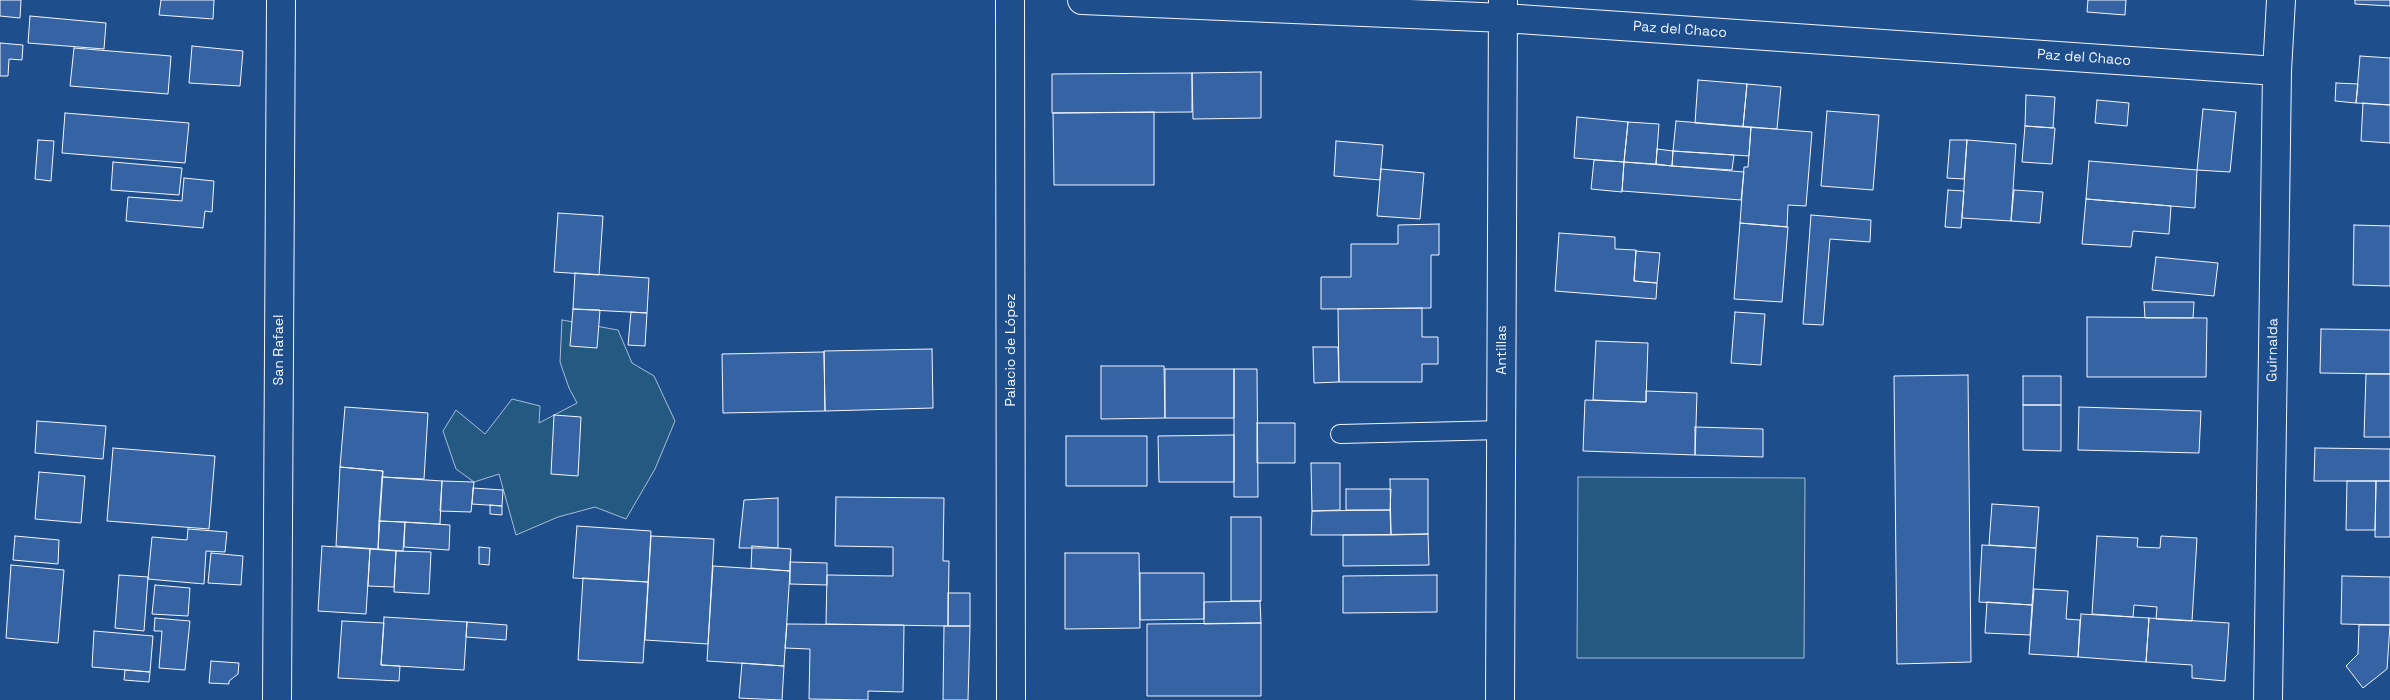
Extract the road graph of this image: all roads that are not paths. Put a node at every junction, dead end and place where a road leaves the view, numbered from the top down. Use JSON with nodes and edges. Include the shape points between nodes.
{"nodes":[{"id":1,"x":281,"y":0,"type":"edge"},
{"id":2,"x":1010,"y":0,"type":"edge"},
{"id":3,"x":1082,"y":0,"type":"edge"},
{"id":4,"x":2281,"y":0,"type":"edge"},
{"id":5,"x":1503,"y":9,"type":"edge"},
{"id":6,"x":2277,"y":71,"type":"junction"},
{"id":7,"x":1502,"y":430,"type":"junction"},
{"id":8,"x":1340,"y":434,"type":"dead end"},
{"id":9,"x":277,"y":700,"type":"edge"},
{"id":10,"x":1011,"y":700,"type":"edge"},
{"id":11,"x":1500,"y":700,"type":"edge"},
{"id":12,"x":2268,"y":700,"type":"edge"}],
"edges":[{"from":1,"to":9,"type":"street","name":"San Rafael"},
{"from":2,"to":10,"type":"street","name":"Palacio de López"},
{"from":3,"to":5,"type":"street","name":"Paz del Chaco"},
{"from":4,"to":6,"type":"street","name":"Guirnalda"},
{"from":5,"to":6,"type":"street","name":"Paz del Chaco"},
{"from":5,"to":7,"type":"street","name":"Antillas"},
{"from":6,"to":12,"type":"street","name":"Guirnalda"},
{"from":7,"to":8,"type":"lane"},
{"from":7,"to":11,"type":"street","name":"Antillas"}]}
